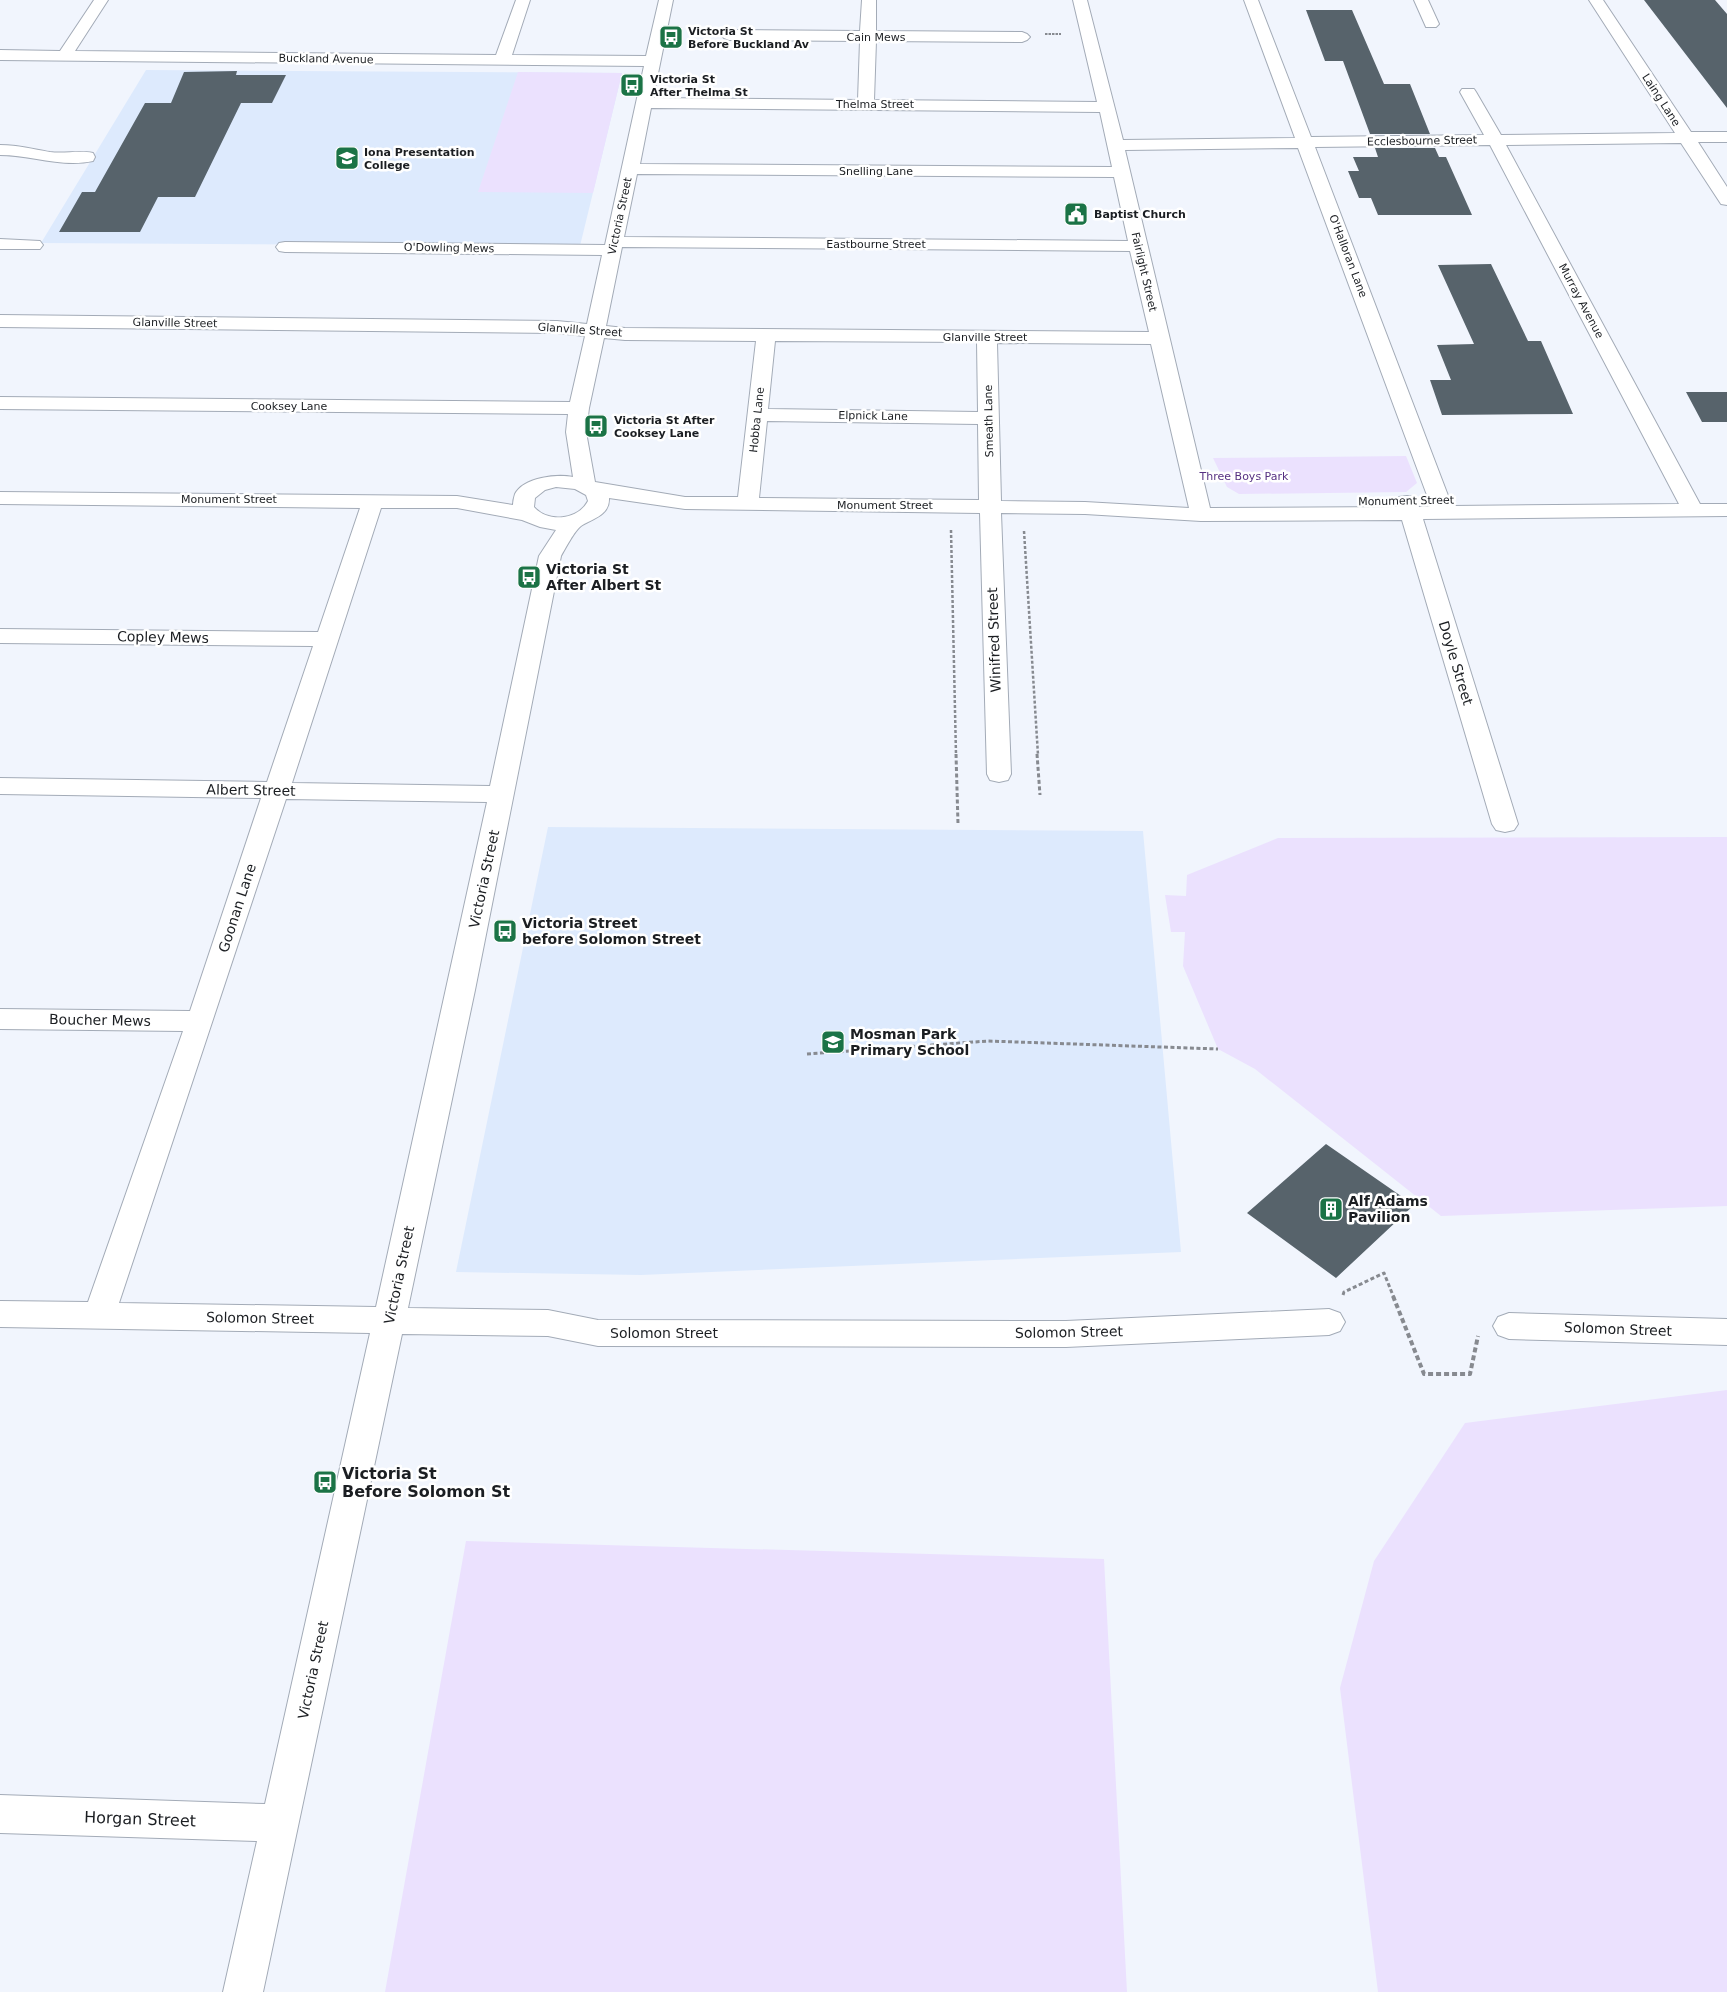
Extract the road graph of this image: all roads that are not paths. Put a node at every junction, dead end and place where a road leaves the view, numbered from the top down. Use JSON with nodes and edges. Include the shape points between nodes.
{"nodes":[{"id":1,"x":101,"y":0,"type":"edge"},
{"id":2,"x":523,"y":0,"type":"edge"},
{"id":3,"x":666,"y":0,"type":"edge"},
{"id":4,"x":868,"y":0,"type":"edge"},
{"id":5,"x":1080,"y":0,"type":"edge"},
{"id":6,"x":1251,"y":0,"type":"edge"},
{"id":7,"x":1421,"y":0,"type":"edge"},
{"id":8,"x":1596,"y":0,"type":"edge"},
{"id":9,"x":1431,"y":24,"type":"dead end"},
{"id":10,"x":729,"y":35,"type":"dead end"},
{"id":11,"x":867,"y":36,"type":"junction"},
{"id":12,"x":1022,"y":37,"type":"dead end"},
{"id":13,"x":0,"y":56,"type":"edge"},
{"id":14,"x":64,"y":56,"type":"junction"},
{"id":15,"x":502,"y":61,"type":"junction"},
{"id":16,"x":653,"y":62,"type":"junction"},
{"id":17,"x":1468,"y":92,"type":"dead end"},
{"id":18,"x":644,"y":103,"type":"junction"},
{"id":19,"x":866,"y":104,"type":"junction"},
{"id":20,"x":1106,"y":106,"type":"junction"},
{"id":21,"x":1685,"y":137,"type":"junction"},
{"id":22,"x":1727,"y":137,"type":"edge"},
{"id":23,"x":1496,"y":140,"type":"junction"},
{"id":24,"x":1305,"y":143,"type":"junction"},
{"id":25,"x":1116,"y":145,"type":"junction"},
{"id":26,"x":0,"y":150,"type":"edge"},
{"id":27,"x":87,"y":157,"type":"dead end"},
{"id":28,"x":630,"y":169,"type":"junction"},
{"id":29,"x":1122,"y":172,"type":"junction"},
{"id":30,"x":1727,"y":200,"type":"edge"},
{"id":31,"x":0,"y":244,"type":"edge"},
{"id":32,"x":34,"y":245,"type":"dead end"},
{"id":33,"x":614,"y":246,"type":"junction"},
{"id":34,"x":1138,"y":246,"type":"junction"},
{"id":35,"x":285,"y":247,"type":"dead end"},
{"id":36,"x":0,"y":321,"type":"edge"},
{"id":37,"x":595,"y":331,"type":"junction"},
{"id":38,"x":766,"y":336,"type":"junction"},
{"id":39,"x":988,"y":337,"type":"junction"},
{"id":40,"x":1160,"y":338,"type":"junction"},
{"id":41,"x":0,"y":403,"type":"edge"},
{"id":42,"x":579,"y":408,"type":"junction"},
{"id":43,"x":758,"y":414,"type":"junction"},
{"id":44,"x":989,"y":418,"type":"junction"},
{"id":45,"x":576,"y":432,"type":"junction"},
{"id":46,"x":538,"y":487,"type":"junction"},
{"id":47,"x":589,"y":487,"type":"junction"},
{"id":48,"x":0,"y":498,"type":"edge"},
{"id":49,"x":1727,"y":499,"type":"edge"},
{"id":50,"x":373,"y":500,"type":"junction"},
{"id":51,"x":457,"y":502,"type":"junction"},
{"id":52,"x":685,"y":503,"type":"junction"},
{"id":53,"x":748,"y":504,"type":"junction"},
{"id":54,"x":1690,"y":505,"type":"junction"},
{"id":55,"x":990,"y":506,"type":"junction"},
{"id":56,"x":1442,"y":506,"type":"junction"},
{"id":57,"x":1408,"y":507,"type":"junction"},
{"id":58,"x":1199,"y":508,"type":"junction"},
{"id":59,"x":1727,"y":510,"type":"edge"},
{"id":60,"x":533,"y":518,"type":"junction"},
{"id":61,"x":581,"y":518,"type":"junction"},
{"id":62,"x":550,"y":556,"type":"junction"},
{"id":63,"x":0,"y":636,"type":"edge"},
{"id":64,"x":326,"y":639,"type":"junction"},
{"id":65,"x":999,"y":774,"type":"dead end"},
{"id":66,"x":0,"y":786,"type":"edge"},
{"id":67,"x":276,"y":790,"type":"junction"},
{"id":68,"x":502,"y":794,"type":"junction"},
{"id":69,"x":1505,"y":824,"type":"dead end"},
{"id":70,"x":0,"y":1019,"type":"edge"},
{"id":71,"x":200,"y":1021,"type":"junction"},
{"id":72,"x":0,"y":1314,"type":"edge"},
{"id":73,"x":99,"y":1315,"type":"junction"},
{"id":74,"x":389,"y":1320,"type":"junction"},
{"id":75,"x":1329,"y":1322,"type":"road end"},
{"id":76,"x":1509,"y":1326,"type":"road end"},
{"id":77,"x":1727,"y":1332,"type":"edge"},
{"id":78,"x":0,"y":1814,"type":"edge"},
{"id":79,"x":279,"y":1824,"type":"junction"},
{"id":80,"x":243,"y":1992,"type":"edge"}],
"edges":[{"from":1,"to":14,"type":"street"},
{"from":2,"to":15,"type":"street"},
{"from":3,"to":16,"type":"street","name":"Victoria Street"},
{"from":4,"to":11,"type":"street"},
{"from":5,"to":20,"type":"street","name":"Fairlight Street"},
{"from":6,"to":24,"type":"street","name":"O'Halloran Lane"},
{"from":7,"to":9,"type":"street"},
{"from":8,"to":21,"type":"street","name":"Laing Lane"},
{"from":10,"to":11,"type":"street","name":"Cain Mews"},
{"from":11,"to":12,"type":"street","name":"Cain Mews"},
{"from":11,"to":19,"type":"street"},
{"from":13,"to":14,"type":"street","name":"Buckland Avenue"},
{"from":14,"to":15,"type":"street","name":"Buckland Avenue"},
{"from":15,"to":16,"type":"street","name":"Buckland Avenue"},
{"from":16,"to":18,"type":"street","name":"Victoria Street"},
{"from":17,"to":23,"type":"street","name":"Murray Avenue"},
{"from":18,"to":19,"type":"street","name":"Thelma Street"},
{"from":18,"to":28,"type":"street","name":"Victoria Street"},
{"from":19,"to":20,"type":"street","name":"Thelma Street"},
{"from":20,"to":25,"type":"street","name":"Fairlight Street"},
{"from":21,"to":22,"type":"street","name":"Ecclesbourne Street"},
{"from":21,"to":23,"type":"street","name":"Ecclesbourne Street"},
{"from":21,"to":30,"type":"street","name":"Laing Lane"},
{"from":23,"to":24,"type":"street","name":"Ecclesbourne Street"},
{"from":23,"to":54,"type":"street","name":"Murray Avenue"},
{"from":24,"to":25,"type":"street","name":"Ecclesbourne Street"},
{"from":24,"to":56,"type":"street","name":"O'Halloran Lane"},
{"from":25,"to":29,"type":"street","name":"Fairlight Street"},
{"from":26,"to":27,"type":"street","via":[[20,150],[51,157]]},
{"from":28,"to":29,"type":"street","name":"Snelling Lane"},
{"from":28,"to":33,"type":"street","name":"Victoria Street"},
{"from":29,"to":34,"type":"street","name":"Fairlight Street"},
{"from":31,"to":32,"type":"street"},
{"from":33,"to":34,"type":"street","name":"Eastbourne Street"},
{"from":33,"to":35,"type":"street","name":"O'Dowling Mews"},
{"from":33,"to":37,"type":"street","name":"Victoria Street"},
{"from":34,"to":40,"type":"street","name":"Fairlight Street"},
{"from":36,"to":37,"type":"street","name":"Glanville Street","via":[[557,327]]},
{"from":37,"to":38,"type":"street","name":"Glanville Street"},
{"from":37,"to":42,"type":"street","name":"Victoria Street"},
{"from":38,"to":39,"type":"street","name":"Glanville Street"},
{"from":38,"to":43,"type":"street","name":"Hobba Lane"},
{"from":39,"to":40,"type":"street","name":"Glanville Street"},
{"from":39,"to":44,"type":"street","name":"Smeath Lane"},
{"from":40,"to":58,"type":"street","name":"Fairlight Street"},
{"from":41,"to":42,"type":"street","name":"Cooksey Lane"},
{"from":42,"to":45,"type":"street","name":"Victoria Street"},
{"from":43,"to":44,"type":"street","name":"Elpnick Lane"},
{"from":43,"to":53,"type":"street","name":"Hobba Lane"},
{"from":44,"to":55,"type":"street","name":"Smeath Lane"},
{"from":45,"to":46,"type":"street","name":"Victoria Street"},
{"from":45,"to":47,"type":"street","name":"Victoria Street"},
{"from":46,"to":47,"type":"street","name":"Monument Street","via":[[566,481]]},
{"from":46,"to":51,"type":"street","name":"Monument Street"},
{"from":46,"to":60,"type":"street","name":"Victoria Street","via":[[525,495],[522,502],[523,508]]},
{"from":47,"to":52,"type":"street","name":"Monument Street"},
{"from":47,"to":61,"type":"street","name":"Victoria Street","via":[[598,502],[595,509]]},
{"from":48,"to":50,"type":"street","name":"Monument Street"},
{"from":49,"to":54,"type":"street","name":"Monument Street"},
{"from":50,"to":51,"type":"street","name":"Monument Street"},
{"from":50,"to":64,"type":"street","name":"Goonan Lane"},
{"from":51,"to":60,"type":"street","name":"Monument Street"},
{"from":52,"to":53,"type":"street","name":"Monument Street"},
{"from":52,"to":61,"type":"street","name":"Monument Street"},
{"from":53,"to":55,"type":"street","name":"Monument Street"},
{"from":54,"to":56,"type":"street","name":"Monument Street"},
{"from":54,"to":59,"type":"street","name":"Monument Street"},
{"from":55,"to":58,"type":"street","name":"Monument Street"},
{"from":55,"to":65,"type":"street","name":"Winifred Street"},
{"from":56,"to":57,"type":"street","name":"Monument Street"},
{"from":57,"to":58,"type":"street","name":"Monument Street"},
{"from":57,"to":69,"type":"street","name":"Doyle Street"},
{"from":60,"to":61,"type":"street","name":"Monument Street","via":[[550,523]]},
{"from":60,"to":62,"type":"street","name":"Victoria Street"},
{"from":61,"to":62,"type":"street","name":"Victoria Street"},
{"from":62,"to":68,"type":"street","name":"Victoria Street"},
{"from":63,"to":64,"type":"street","name":"Copley Mews"},
{"from":64,"to":67,"type":"street","name":"Goonan Lane"},
{"from":66,"to":67,"type":"street","name":"Albert Street"},
{"from":67,"to":68,"type":"street","name":"Albert Street"},
{"from":67,"to":71,"type":"street","name":"Goonan Lane"},
{"from":68,"to":74,"type":"street","name":"Victoria Street"},
{"from":70,"to":71,"type":"street","name":"Boucher Mews"},
{"from":71,"to":73,"type":"street","name":"Goonan Lane"},
{"from":72,"to":73,"type":"street","name":"Solomon Street"},
{"from":73,"to":74,"type":"street","name":"Solomon Street"},
{"from":74,"to":75,"type":"street","name":"Solomon Street","via":[[548,1323],[598,1333],[1066,1334]]},
{"from":74,"to":79,"type":"street","name":"Victoria Street"},
{"from":76,"to":77,"type":"street","name":"Solomon Street"},
{"from":78,"to":79,"type":"street","name":"Horgan Street"},
{"from":79,"to":80,"type":"street","name":"Victoria Street"}]}
